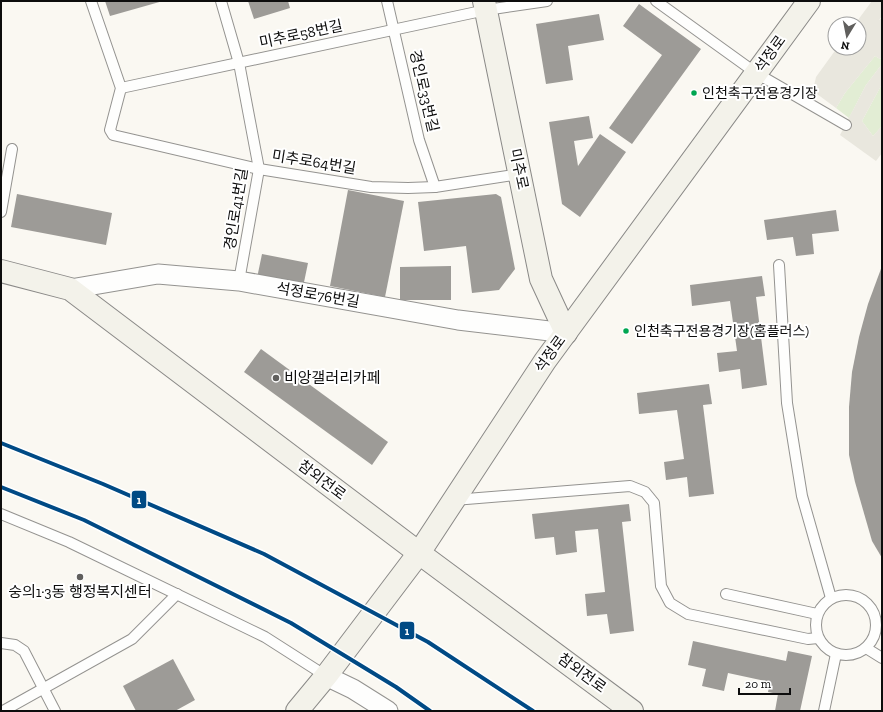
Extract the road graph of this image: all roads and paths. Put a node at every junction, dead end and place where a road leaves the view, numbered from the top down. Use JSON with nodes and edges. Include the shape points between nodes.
{"nodes":[{"id":1,"x":91,"y":1,"type":"edge"},
{"id":2,"x":221,"y":1,"type":"edge"},
{"id":3,"x":387,"y":1,"type":"edge"},
{"id":4,"x":547,"y":1,"type":"edge"},
{"id":5,"x":656,"y":1,"type":"edge"},
{"id":6,"x":809,"y":1,"type":"edge"},
{"id":7,"x":485,"y":5,"type":"edge"},
{"id":8,"x":394,"y":30,"type":"junction"},
{"id":9,"x":239,"y":63,"type":"junction"},
{"id":10,"x":756,"y":73,"type":"junction"},
{"id":11,"x":122,"y":88,"type":"junction"},
{"id":12,"x":846,"y":125,"type":"dead end"},
{"id":13,"x":12,"y":149,"type":"dead end"},
{"id":14,"x":259,"y":169,"type":"junction"},
{"id":15,"x":520,"y":174,"type":"junction"},
{"id":16,"x":435,"y":187,"type":"junction"},
{"id":17,"x":1,"y":212,"type":"edge"},
{"id":18,"x":779,"y":265,"type":"dead end"},
{"id":19,"x":1,"y":271,"type":"edge"},
{"id":20,"x":239,"y":280,"type":"junction"},
{"id":21,"x":70,"y":289,"type":"junction"},
{"id":22,"x":566,"y":333,"type":"junction"},
{"id":23,"x":453,"y":500,"type":"junction"},
{"id":24,"x":1,"y":514,"type":"edge"},
{"id":25,"x":419,"y":553,"type":"junction"},
{"id":26,"x":177,"y":594,"type":"junction"},
{"id":27,"x":726,"y":594,"type":"dead end"},
{"id":28,"x":832,"y":598,"type":"junction"},
{"id":29,"x":817,"y":614,"type":"junction"},
{"id":30,"x":818,"y":638,"type":"junction"},
{"id":31,"x":1,"y":643,"type":"edge"},
{"id":32,"x":866,"y":648,"type":"junction"},
{"id":33,"x":836,"y":654,"type":"junction"},
{"id":34,"x":882,"y":658,"type":"edge"},
{"id":35,"x":326,"y":676,"type":"junction"},
{"id":36,"x":44,"y":689,"type":"junction"},
{"id":37,"x":3,"y":711,"type":"edge"},
{"id":38,"x":55,"y":711,"type":"edge"},
{"id":39,"x":297,"y":711,"type":"edge"},
{"id":40,"x":388,"y":711,"type":"edge"},
{"id":41,"x":632,"y":711,"type":"edge"},
{"id":42,"x":824,"y":711,"type":"edge"}],
"edges":[{"from":1,"to":11,"type":"lane"},
{"from":2,"to":9,"type":"lane","name":"경인로41번길"},
{"from":3,"to":8,"type":"lane","name":"경인로33번길"},
{"from":4,"to":7,"type":"lane","name":"미추로58번길"},
{"from":5,"to":10,"type":"lane"},
{"from":6,"to":10,"type":"main road","name":"석정로"},
{"from":7,"to":8,"type":"lane","name":"미추로58번길"},
{"from":7,"to":15,"type":"main road","name":"미추로"},
{"from":8,"to":9,"type":"lane","name":"미추로58번길"},
{"from":8,"to":16,"type":"lane","name":"경인로33번길","via":[[419,140]]},
{"from":9,"to":11,"type":"lane","name":"미추로58번길"},
{"from":9,"to":14,"type":"lane","name":"경인로41번길"},
{"from":10,"to":12,"type":"lane"},
{"from":10,"to":22,"type":"main road","name":"석정로"},
{"from":11,"to":14,"type":"lane","name":"미추로64번길","via":[[110,130],[113,135]]},
{"from":13,"to":17,"type":"lane"},
{"from":14,"to":16,"type":"lane","name":"미추로64번길","via":[[371,187]]},
{"from":14,"to":20,"type":"lane","name":"경인로41번길"},
{"from":15,"to":16,"type":"lane","name":"미추로64번길"},
{"from":15,"to":22,"type":"main road","name":"미추로","via":[[541,279]]},
{"from":18,"to":28,"type":"lane","via":[[787,403],[802,496]]},
{"from":19,"to":21,"type":"main road","name":"참외전로"},
{"from":20,"to":21,"type":"street","name":"석정로76번길","via":[[158,274]]},
{"from":20,"to":22,"type":"street","name":"석정로76번길","via":[[458,320]]},
{"from":21,"to":25,"type":"main road","name":"참외전로"},
{"from":22,"to":23,"type":"main road","name":"석정로"},
{"from":23,"to":25,"type":"main road","name":"석정로"},
{"from":23,"to":30,"type":"lane","via":[[630,486],[645,492],[654,503],[661,586],[670,603],[688,614],[808,639]]},
{"from":24,"to":26,"type":"lane","via":[[69,542]]},
{"from":25,"to":35,"type":"main road","name":"석정로"},
{"from":25,"to":41,"type":"main road","name":"참외전로"},
{"from":26,"to":35,"type":"lane","via":[[265,637]]},
{"from":26,"to":36,"type":"lane","via":[[132,639]]},
{"from":27,"to":29,"type":"lane"},
{"from":28,"to":29,"type":"lane"},
{"from":28,"to":32,"type":"lane","via":[[846,594],[860,597],[871,607],[877,621],[875,636]]},
{"from":29,"to":30,"type":"lane","via":[[815,626]]},
{"from":30,"to":33,"type":"lane"},
{"from":31,"to":36,"type":"lane","via":[[15,645],[24,651]]},
{"from":32,"to":33,"type":"lane","via":[[852,655]]},
{"from":32,"to":34,"type":"lane"},
{"from":33,"to":42,"type":"lane"},
{"from":35,"to":39,"type":"main road","name":"석정로"},
{"from":35,"to":40,"type":"street"},
{"from":36,"to":37,"type":"lane"},
{"from":36,"to":38,"type":"lane"}]}
